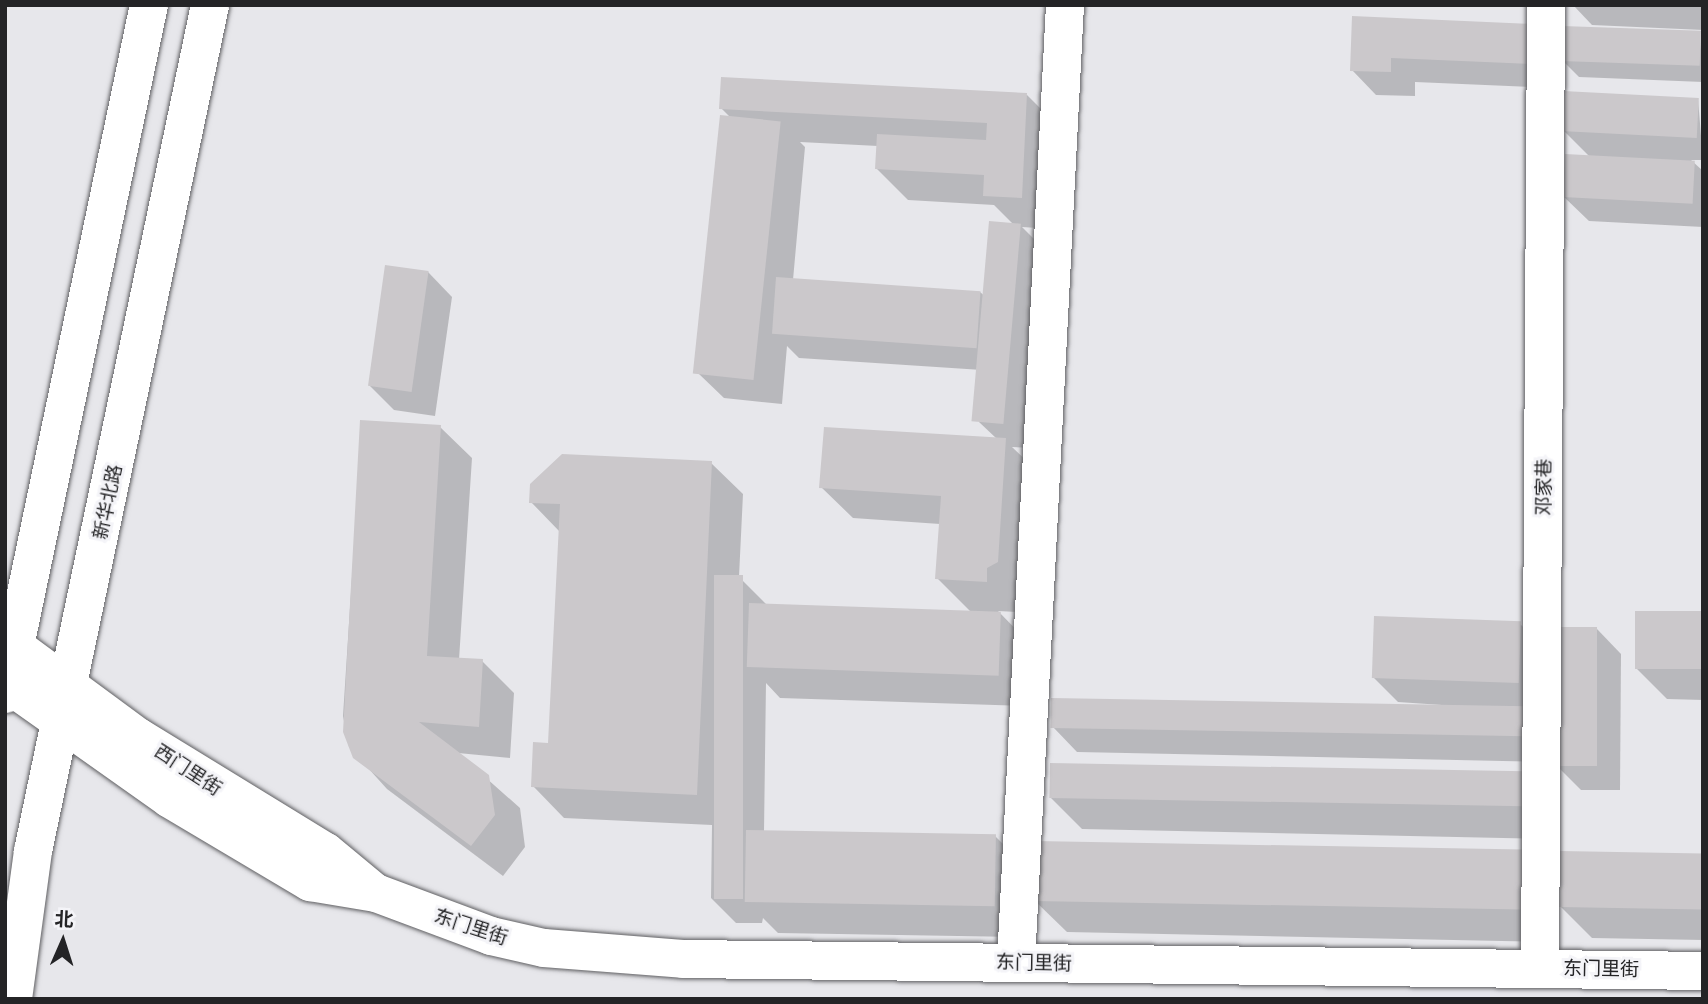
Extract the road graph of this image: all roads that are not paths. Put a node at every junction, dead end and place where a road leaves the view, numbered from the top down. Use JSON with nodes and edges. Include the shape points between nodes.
{"nodes":[{"id":1,"x":149,"y":5,"type":"edge"},
{"id":2,"x":210,"y":5,"type":"edge"},
{"id":3,"x":1065,"y":5,"type":"edge"},
{"id":4,"x":1546,"y":5,"type":"edge"},
{"id":5,"x":8,"y":669,"type":"edge"},
{"id":6,"x":68,"y":688,"type":"junction"},
{"id":7,"x":60,"y":724,"type":"junction"},
{"id":8,"x":376,"y":893,"type":"junction"},
{"id":9,"x":1016,"y":962,"type":"junction"},
{"id":10,"x":1540,"y":969,"type":"junction"},
{"id":11,"x":1703,"y":971,"type":"edge"},
{"id":12,"x":13,"y":999,"type":"edge"}],
"edges":[{"from":1,"to":5,"type":"street"},
{"from":2,"to":6,"type":"street","name":"新华北路"},
{"from":3,"to":9,"type":"street"},
{"from":4,"to":10,"type":"street","name":"邓家巷"},
{"from":5,"to":6,"type":"street","name":"西门里街"},
{"from":5,"to":7,"type":"street"},
{"from":6,"to":7,"type":"street","name":"新华北路"},
{"from":6,"to":8,"type":"street","name":"西门里街","via":[[188,770],[326,852]]},
{"from":7,"to":8,"type":"street","via":[[310,882]]},
{"from":7,"to":12,"type":"street","name":"新华北路","via":[[28,877]]},
{"from":8,"to":9,"type":"street","name":"东门里街","via":[[491,936],[609,956]]},
{"from":9,"to":10,"type":"street","name":"东门里街"},
{"from":10,"to":11,"type":"street","name":"东门里街"}]}
